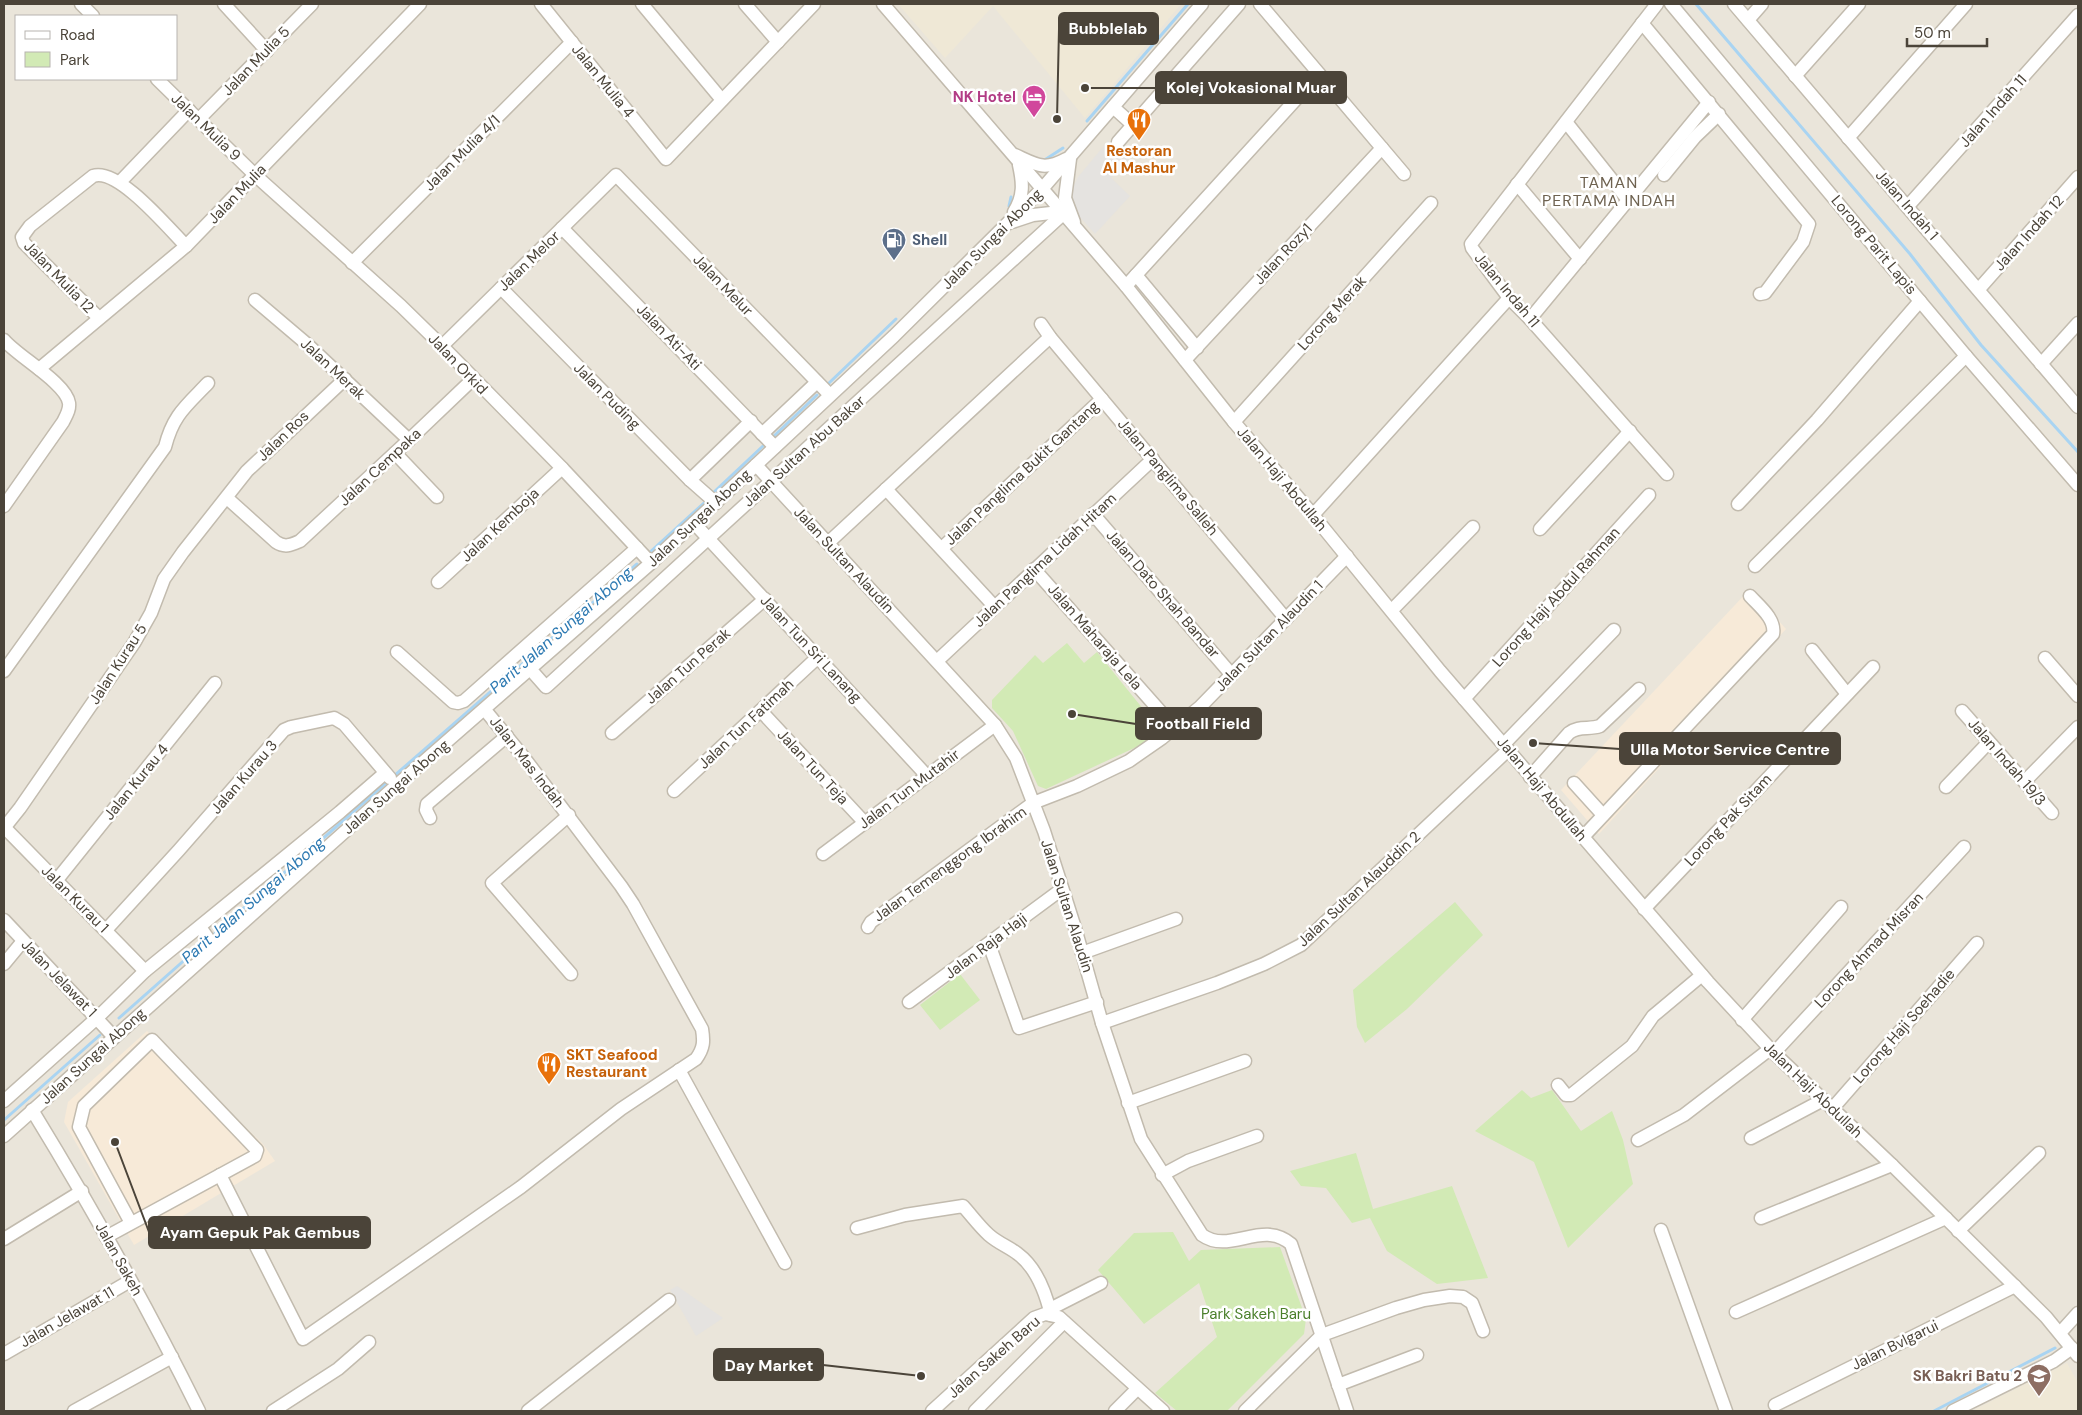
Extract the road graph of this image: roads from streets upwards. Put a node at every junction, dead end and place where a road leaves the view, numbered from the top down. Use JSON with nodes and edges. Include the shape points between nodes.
{"nodes":[{"id":1,"x":81,"y":4,"type":"edge"},
{"id":2,"x":224,"y":4,"type":"edge"},
{"id":3,"x":312,"y":4,"type":"edge"},
{"id":4,"x":420,"y":4,"type":"edge"},
{"id":5,"x":541,"y":4,"type":"edge"},
{"id":6,"x":642,"y":4,"type":"edge"},
{"id":7,"x":745,"y":4,"type":"edge"},
{"id":8,"x":814,"y":4,"type":"edge"},
{"id":9,"x":883,"y":4,"type":"edge"},
{"id":10,"x":1202,"y":4,"type":"edge"},
{"id":11,"x":1239,"y":4,"type":"edge"},
{"id":12,"x":1260,"y":4,"type":"edge"},
{"id":13,"x":1657,"y":4,"type":"edge"},
{"id":14,"x":1671,"y":4,"type":"edge"},
{"id":15,"x":1734,"y":4,"type":"edge"},
{"id":16,"x":1762,"y":4,"type":"edge"},
{"id":17,"x":1858,"y":4,"type":"edge"},
{"id":18,"x":1966,"y":4,"type":"edge"},
{"id":19,"x":92,"y":15,"type":"edge"},
{"id":20,"x":2078,"y":16,"type":"edge"},
{"id":21,"x":1748,"y":20,"type":"junction"},
{"id":22,"x":1642,"y":23,"type":"junction"},
{"id":23,"x":572,"y":42,"type":"junction"},
{"id":24,"x":778,"y":42,"type":"junction"},
{"id":25,"x":266,"y":51,"type":"junction"},
{"id":26,"x":1319,"y":74,"type":"junction"},
{"id":27,"x":1795,"y":76,"type":"junction"},
{"id":28,"x":158,"y":80,"type":"edge"},
{"id":29,"x":722,"y":100,"type":"junction"},
{"id":30,"x":1709,"y":102,"type":"junction"},
{"id":31,"x":1113,"y":107,"type":"junction"},
{"id":32,"x":189,"y":110,"type":"junction"},
{"id":33,"x":1719,"y":114,"type":"junction"},
{"id":34,"x":200,"y":119,"type":"junction"},
{"id":35,"x":1566,"y":122,"type":"junction"},
{"id":36,"x":1133,"y":125,"type":"junction"},
{"id":37,"x":1848,"y":138,"type":"junction"},
{"id":38,"x":1118,"y":142,"type":"dead end"},
{"id":39,"x":1382,"y":148,"type":"junction"},
{"id":40,"x":1009,"y":152,"type":"junction"},
{"id":41,"x":1072,"y":157,"type":"junction"},
{"id":42,"x":1018,"y":163,"type":"junction"},
{"id":43,"x":1404,"y":174,"type":"dead end"},
{"id":44,"x":255,"y":175,"type":"junction"},
{"id":45,"x":616,"y":175,"type":"joint"},
{"id":46,"x":1664,"y":175,"type":"dead end"},
{"id":47,"x":2078,"y":177,"type":"edge"},
{"id":48,"x":120,"y":182,"type":"junction"},
{"id":49,"x":1517,"y":184,"type":"junction"},
{"id":50,"x":1042,"y":189,"type":"junction"},
{"id":51,"x":1628,"y":200,"type":"junction"},
{"id":52,"x":1431,"y":203,"type":"dead end"},
{"id":53,"x":1908,"y":206,"type":"junction"},
{"id":54,"x":1062,"y":213,"type":"junction"},
{"id":55,"x":1006,"y":225,"type":"junction"},
{"id":56,"x":562,"y":228,"type":"junction"},
{"id":57,"x":1079,"y":232,"type":"junction"},
{"id":58,"x":186,"y":246,"type":"junction"},
{"id":59,"x":1580,"y":259,"type":"junction"},
{"id":60,"x":352,"y":263,"type":"junction"},
{"id":61,"x":1136,"y":275,"type":"junction"},
{"id":62,"x":1126,"y":286,"type":"junction"},
{"id":63,"x":501,"y":288,"type":"junction"},
{"id":64,"x":1979,"y":289,"type":"junction"},
{"id":65,"x":1760,"y":294,"type":"dead end"},
{"id":66,"x":1509,"y":298,"type":"junction"},
{"id":67,"x":255,"y":300,"type":"dead end"},
{"id":68,"x":1920,"y":301,"type":"junction"},
{"id":69,"x":99,"y":318,"type":"junction"},
{"id":70,"x":1530,"y":319,"type":"junction"},
{"id":71,"x":2078,"y":323,"type":"edge"},
{"id":72,"x":1041,"y":324,"type":"dead end"},
{"id":73,"x":1050,"y":337,"type":"junction"},
{"id":74,"x":5,"y":343,"type":"edge"},
{"id":75,"x":442,"y":346,"type":"junction"},
{"id":76,"x":1197,"y":348,"type":"junction"},
{"id":77,"x":1966,"y":356,"type":"junction"},
{"id":78,"x":1185,"y":360,"type":"junction"},
{"id":79,"x":2041,"y":364,"type":"junction"},
{"id":80,"x":39,"y":369,"type":"junction"},
{"id":81,"x":473,"y":379,"type":"junction"},
{"id":82,"x":345,"y":380,"type":"junction"},
{"id":83,"x":816,"y":382,"type":"junction"},
{"id":84,"x":208,"y":383,"type":"dead end"},
{"id":85,"x":830,"y":396,"type":"junction"},
{"id":86,"x":1102,"y":399,"type":"junction"},
{"id":87,"x":2078,"y":407,"type":"edge"},
{"id":88,"x":751,"y":421,"type":"junction"},
{"id":89,"x":1234,"y":422,"type":"junction"},
{"id":90,"x":1630,"y":432,"type":"junction"},
{"id":91,"x":762,"y":434,"type":"junction"},
{"id":92,"x":409,"y":440,"type":"junction"},
{"id":93,"x":775,"y":447,"type":"junction"},
{"id":94,"x":395,"y":454,"type":"junction"},
{"id":95,"x":1153,"y":459,"type":"junction"},
{"id":96,"x":756,"y":465,"type":"junction"},
{"id":97,"x":562,"y":468,"type":"junction"},
{"id":98,"x":1667,"y":474,"type":"dead end"},
{"id":99,"x":690,"y":480,"type":"junction"},
{"id":100,"x":771,"y":481,"type":"junction"},
{"id":101,"x":2078,"y":486,"type":"edge"},
{"id":102,"x":886,"y":489,"type":"junction"},
{"id":103,"x":1649,"y":494,"type":"dead end"},
{"id":104,"x":437,"y":497,"type":"dead end"},
{"id":105,"x":227,"y":498,"type":"junction"},
{"id":106,"x":716,"y":503,"type":"junction"},
{"id":107,"x":1738,"y":504,"type":"dead end"},
{"id":108,"x":4,"y":506,"type":"edge"},
{"id":109,"x":1093,"y":514,"type":"junction"},
{"id":110,"x":1313,"y":515,"type":"junction"},
{"id":111,"x":694,"y":523,"type":"junction"},
{"id":112,"x":1473,"y":527,"type":"dead end"},
{"id":113,"x":1540,"y":529,"type":"dead end"},
{"id":114,"x":709,"y":538,"type":"junction"},
{"id":115,"x":829,"y":542,"type":"junction"},
{"id":116,"x":637,"y":548,"type":"junction"},
{"id":117,"x":942,"y":548,"type":"junction"},
{"id":118,"x":1347,"y":556,"type":"junction"},
{"id":119,"x":652,"y":563,"type":"junction"},
{"id":120,"x":1754,"y":566,"type":"dead end"},
{"id":121,"x":1034,"y":569,"type":"junction"},
{"id":122,"x":438,"y":582,"type":"dead end"},
{"id":123,"x":1750,"y":596,"type":"dead end"},
{"id":124,"x":764,"y":599,"type":"junction"},
{"id":125,"x":994,"y":606,"type":"junction"},
{"id":126,"x":1392,"y":610,"type":"junction"},
{"id":127,"x":1286,"y":618,"type":"junction"},
{"id":128,"x":1614,"y":630,"type":"dead end"},
{"id":129,"x":1812,"y":650,"type":"dead end"},
{"id":130,"x":397,"y":652,"type":"dead end"},
{"id":131,"x":818,"y":657,"type":"junction"},
{"id":132,"x":2045,"y":658,"type":"dead end"},
{"id":133,"x":937,"y":661,"type":"junction"},
{"id":134,"x":1873,"y":667,"type":"dead end"},
{"id":135,"x":531,"y":670,"type":"junction"},
{"id":136,"x":4,"y":671,"type":"edge"},
{"id":137,"x":1231,"y":674,"type":"junction"},
{"id":138,"x":215,"y":683,"type":"dead end"},
{"id":139,"x":1639,"y":689,"type":"dead end"},
{"id":140,"x":1847,"y":694,"type":"junction"},
{"id":141,"x":2078,"y":696,"type":"edge"},
{"id":142,"x":1464,"y":699,"type":"junction"},
{"id":143,"x":485,"y":710,"type":"junction"},
{"id":144,"x":761,"y":710,"type":"junction"},
{"id":145,"x":1962,"y":711,"type":"dead end"},
{"id":146,"x":995,"y":725,"type":"junction"},
{"id":147,"x":2078,"y":727,"type":"edge"},
{"id":148,"x":1174,"y":728,"type":"junction"},
{"id":149,"x":612,"y":733,"type":"dead end"},
{"id":150,"x":507,"y":736,"type":"junction"},
{"id":151,"x":1989,"y":742,"type":"junction"},
{"id":152,"x":1506,"y":747,"type":"junction"},
{"id":153,"x":385,"y":773,"type":"junction"},
{"id":154,"x":927,"y":776,"type":"junction"},
{"id":155,"x":1530,"y":777,"type":"junction"},
{"id":156,"x":2025,"y":781,"type":"junction"},
{"id":157,"x":1574,"y":783,"type":"dead end"},
{"id":158,"x":396,"y":786,"type":"junction"},
{"id":159,"x":1946,"y":787,"type":"dead end"},
{"id":160,"x":674,"y":791,"type":"dead end"},
{"id":161,"x":1033,"y":803,"type":"junction"},
{"id":162,"x":2052,"y":813,"type":"dead end"},
{"id":163,"x":569,"y":815,"type":"junction"},
{"id":164,"x":1603,"y":815,"type":"junction"},
{"id":165,"x":346,"y":818,"type":"junction"},
{"id":166,"x":430,"y":818,"type":"dead end"},
{"id":167,"x":864,"y":823,"type":"junction"},
{"id":168,"x":4,"y":828,"type":"edge"},
{"id":169,"x":1583,"y":837,"type":"junction"},
{"id":170,"x":323,"y":838,"type":"junction"},
{"id":171,"x":1964,"y":847,"type":"dead end"},
{"id":172,"x":304,"y":854,"type":"junction"},
{"id":173,"x":823,"y":854,"type":"dead end"},
{"id":174,"x":56,"y":881,"type":"junction"},
{"id":175,"x":1062,"y":889,"type":"junction"},
{"id":176,"x":251,"y":900,"type":"junction"},
{"id":177,"x":1841,"y":907,"type":"dead end"},
{"id":178,"x":1644,"y":909,"type":"junction"},
{"id":179,"x":1176,"y":919,"type":"dead end"},
{"id":180,"x":4,"y":920,"type":"edge"},
{"id":181,"x":868,"y":927,"type":"dead end"},
{"id":182,"x":106,"y":930,"type":"junction"},
{"id":183,"x":207,"y":938,"type":"junction"},
{"id":184,"x":23,"y":941,"type":"junction"},
{"id":185,"x":1977,"y":943,"type":"dead end"},
{"id":186,"x":989,"y":944,"type":"junction"},
{"id":187,"x":1082,"y":953,"type":"junction"},
{"id":188,"x":4,"y":964,"type":"edge"},
{"id":189,"x":145,"y":971,"type":"junction"},
{"id":190,"x":571,"y":974,"type":"dead end"},
{"id":191,"x":1702,"y":975,"type":"junction"},
{"id":192,"x":909,"y":1002,"type":"dead end"},
{"id":193,"x":1097,"y":1002,"type":"junction"},
{"id":194,"x":97,"y":1018,"type":"junction"},
{"id":195,"x":1742,"y":1020,"type":"junction"},
{"id":196,"x":1102,"y":1023,"type":"junction"},
{"id":197,"x":114,"y":1037,"type":"junction"},
{"id":198,"x":1772,"y":1051,"type":"junction"},
{"id":199,"x":1245,"y":1061,"type":"dead end"},
{"id":200,"x":679,"y":1070,"type":"junction"},
{"id":201,"x":1558,"y":1084,"type":"dead end"},
{"id":202,"x":4,"y":1101,"type":"edge"},
{"id":203,"x":1128,"y":1103,"type":"junction"},
{"id":204,"x":1828,"y":1105,"type":"junction"},
{"id":205,"x":32,"y":1110,"type":"junction"},
{"id":206,"x":4,"y":1136,"type":"edge"},
{"id":207,"x":1257,"y":1136,"type":"dead end"},
{"id":208,"x":1751,"y":1138,"type":"dead end"},
{"id":209,"x":1638,"y":1140,"type":"dead end"},
{"id":210,"x":2039,"y":1153,"type":"dead end"},
{"id":211,"x":1892,"y":1165,"type":"junction"},
{"id":212,"x":220,"y":1175,"type":"junction"},
{"id":213,"x":1162,"y":1175,"type":"junction"},
{"id":214,"x":82,"y":1191,"type":"junction"},
{"id":215,"x":1761,"y":1218,"type":"dead end"},
{"id":216,"x":1946,"y":1218,"type":"junction"},
{"id":217,"x":131,"y":1223,"type":"junction"},
{"id":218,"x":857,"y":1228,"type":"dead end"},
{"id":219,"x":1661,"y":1230,"type":"dead end"},
{"id":220,"x":1958,"y":1231,"type":"junction"},
{"id":221,"x":106,"y":1237,"type":"junction"},
{"id":222,"x":4,"y":1240,"type":"edge"},
{"id":223,"x":785,"y":1264,"type":"dead end"},
{"id":224,"x":130,"y":1281,"type":"junction"},
{"id":225,"x":1101,"y":1283,"type":"dead end"},
{"id":226,"x":2015,"y":1286,"type":"junction"},
{"id":227,"x":669,"y":1300,"type":"dead end"},
{"id":228,"x":1736,"y":1312,"type":"dead end"},
{"id":229,"x":2078,"y":1313,"type":"edge"},
{"id":230,"x":1056,"y":1316,"type":"junction"},
{"id":231,"x":1483,"y":1331,"type":"dead end"},
{"id":232,"x":2060,"y":1333,"type":"junction"},
{"id":233,"x":1322,"y":1335,"type":"junction"},
{"id":234,"x":369,"y":1342,"type":"dead end"},
{"id":235,"x":2075,"y":1352,"type":"edge"},
{"id":236,"x":4,"y":1354,"type":"edge"},
{"id":237,"x":1417,"y":1355,"type":"dead end"},
{"id":238,"x":172,"y":1357,"type":"junction"},
{"id":239,"x":1338,"y":1385,"type":"junction"},
{"id":240,"x":1137,"y":1389,"type":"junction"},
{"id":241,"x":1775,"y":1405,"type":"dead end"},
{"id":242,"x":74,"y":1411,"type":"edge"},
{"id":243,"x":199,"y":1411,"type":"edge"},
{"id":244,"x":273,"y":1411,"type":"edge"},
{"id":245,"x":528,"y":1411,"type":"edge"},
{"id":246,"x":932,"y":1411,"type":"edge"},
{"id":247,"x":975,"y":1411,"type":"edge"},
{"id":248,"x":1115,"y":1411,"type":"edge"},
{"id":249,"x":1163,"y":1411,"type":"edge"},
{"id":250,"x":1245,"y":1411,"type":"edge"},
{"id":251,"x":1347,"y":1411,"type":"edge"},
{"id":252,"x":1726,"y":1411,"type":"edge"},
{"id":253,"x":1953,"y":1411,"type":"edge"}],
"edges":[{"from":1,"to":19,"type":"street"},
{"from":2,"to":25,"type":"street"},
{"from":3,"to":25,"type":"street","name":"Jalan Mulia 5"},
{"from":4,"to":44,"type":"street","name":"Jalan Mulia"},
{"from":5,"to":23,"type":"street","name":"Jalan Mulia 4"},
{"from":6,"to":29,"type":"street"},
{"from":7,"to":24,"type":"street"},
{"from":8,"to":24,"type":"street"},
{"from":9,"to":40,"type":"street","name":"Jalan Haji Abdullah"},
{"from":10,"to":31,"type":"street","name":"Jalan Sungai Abong"},
{"from":11,"to":36,"type":"street"},
{"from":12,"to":26,"type":"street"},
{"from":13,"to":22,"type":"street","name":"Jalan Indah 11"},
{"from":14,"to":68,"type":"street","name":"Lorong Parit Lapis"},
{"from":15,"to":21,"type":"street","name":"Jalan Indah 1"},
{"from":16,"to":21,"type":"street"},
{"from":17,"to":27,"type":"street"},
{"from":18,"to":37,"type":"street"},
{"from":20,"to":53,"type":"street","name":"Jalan Indah 11"},
{"from":21,"to":27,"type":"street","name":"Jalan Indah 1"},
{"from":22,"to":30,"type":"street"},
{"from":22,"to":35,"type":"street","name":"Jalan Indah 11"},
{"from":23,"to":29,"type":"street","name":"Jalan Mulia 4","via":[[666,159]]},
{"from":23,"to":60,"type":"street","name":"Jalan Mulia 4/1"},
{"from":24,"to":29,"type":"street"},
{"from":25,"to":34,"type":"street","name":"Jalan Mulia 5"},
{"from":26,"to":39,"type":"street"},
{"from":26,"to":61,"type":"street"},
{"from":27,"to":37,"type":"street","name":"Jalan Indah 1"},
{"from":28,"to":32,"type":"street","name":"Jalan Mulia 9"},
{"from":30,"to":33,"type":"street"},
{"from":30,"to":51,"type":"street"},
{"from":31,"to":36,"type":"street"},
{"from":31,"to":41,"type":"street","name":"Jalan Sungai Abong"},
{"from":32,"to":34,"type":"street","name":"Jalan Mulia 9"},
{"from":32,"to":48,"type":"street"},
{"from":33,"to":46,"type":"street","via":[[1695,136]]},
{"from":33,"to":65,"type":"street","via":[[1808,224],[1803,242],[1766,293]]},
{"from":34,"to":44,"type":"street","name":"Jalan Mulia 9"},
{"from":35,"to":49,"type":"street","name":"Jalan Indah 11"},
{"from":35,"to":51,"type":"street"},
{"from":36,"to":38,"type":"street"},
{"from":37,"to":53,"type":"street","name":"Jalan Indah 1"},
{"from":39,"to":43,"type":"street"},
{"from":39,"to":76,"type":"street","name":"Jalan Rozy1"},
{"from":40,"to":41,"type":"street","via":[[1038,166],[1049,167]]},
{"from":40,"to":42,"type":"street","name":"Jalan Haji Abdullah"},
{"from":41,"to":50,"type":"street","name":"Jalan Sungai Abong"},
{"from":41,"to":57,"type":"street","via":[[1065,198]]},
{"from":42,"to":50,"type":"street","name":"Jalan Haji Abdullah"},
{"from":42,"to":55,"type":"street","via":[[1023,181],[1022,194]]},
{"from":44,"to":58,"type":"street","name":"Jalan Mulia"},
{"from":44,"to":60,"type":"street","name":"Jalan Orkid"},
{"from":45,"to":56,"type":"street","name":"Jalan Melor"},
{"from":45,"to":83,"type":"street","name":"Jalan Melur"},
{"from":47,"to":64,"type":"street","name":"Jalan Indah 12"},
{"from":48,"to":58,"type":"street"},
{"from":48,"to":69,"type":"street","name":"Jalan Mulia 12","via":[[103,175],[93,176],[30,226],[22,237],[24,243]]},
{"from":49,"to":59,"type":"street"},
{"from":49,"to":66,"type":"street","name":"Jalan Indah 11","via":[[1471,244]]},
{"from":50,"to":54,"type":"street","name":"Jalan Haji Abdullah"},
{"from":50,"to":55,"type":"street","name":"Jalan Sungai Abong"},
{"from":51,"to":59,"type":"street"},
{"from":52,"to":89,"type":"street","name":"Lorong Merak"},
{"from":53,"to":64,"type":"street","name":"Jalan Indah 1"},
{"from":54,"to":55,"type":"street","via":[[1033,215]]},
{"from":54,"to":57,"type":"street","name":"Jalan Haji Abdullah"},
{"from":54,"to":100,"type":"street","name":"Jalan Sultan Abu Bakar"},
{"from":55,"to":85,"type":"street","name":"Jalan Sungai Abong"},
{"from":56,"to":63,"type":"street","name":"Jalan Melor"},
{"from":56,"to":88,"type":"street","name":"Jalan Ati-Ati"},
{"from":57,"to":62,"type":"street","name":"Jalan Haji Abdullah"},
{"from":58,"to":69,"type":"street","name":"Jalan Mulia"},
{"from":59,"to":70,"type":"street"},
{"from":60,"to":75,"type":"street","name":"Jalan Orkid"},
{"from":61,"to":62,"type":"street"},
{"from":61,"to":76,"type":"street"},
{"from":62,"to":78,"type":"street","name":"Jalan Haji Abdullah"},
{"from":63,"to":75,"type":"street","name":"Jalan Melor"},
{"from":63,"to":99,"type":"street","name":"Jalan Puding"},
{"from":64,"to":79,"type":"street","name":"Jalan Indah 1"},
{"from":66,"to":70,"type":"street","name":"Jalan Indah 11"},
{"from":66,"to":110,"type":"street"},
{"from":67,"to":82,"type":"street","name":"Jalan Merak"},
{"from":68,"to":77,"type":"street","name":"Lorong Parit Lapis"},
{"from":68,"to":107,"type":"street"},
{"from":69,"to":80,"type":"street","name":"Jalan Mulia"},
{"from":70,"to":90,"type":"street","name":"Jalan Indah 11"},
{"from":71,"to":79,"type":"street"},
{"from":72,"to":73,"type":"street","name":"Jalan Panglima Salleh"},
{"from":73,"to":86,"type":"street","name":"Jalan Panglima Salleh"},
{"from":73,"to":102,"type":"street"},
{"from":74,"to":80,"type":"street"},
{"from":75,"to":81,"type":"street","name":"Jalan Orkid"},
{"from":76,"to":78,"type":"street","name":"Jalan Rozy1"},
{"from":77,"to":101,"type":"street","name":"Lorong Parit Lapis"},
{"from":77,"to":120,"type":"street"},
{"from":78,"to":89,"type":"street","name":"Jalan Haji Abdullah"},
{"from":79,"to":87,"type":"street","name":"Jalan Indah 1"},
{"from":80,"to":108,"type":"street","via":[[63,392],[69,402],[68,411]]},
{"from":81,"to":92,"type":"street","name":"Jalan Cempaka"},
{"from":81,"to":97,"type":"street","name":"Jalan Orkid"},
{"from":82,"to":92,"type":"street","name":"Jalan Merak"},
{"from":82,"to":105,"type":"street","name":"Jalan Ros","via":[[248,471]]},
{"from":83,"to":85,"type":"street","name":"Jalan Melur"},
{"from":83,"to":91,"type":"street"},
{"from":84,"to":136,"type":"street","via":[[179,412],[165,447]]},
{"from":85,"to":93,"type":"street","name":"Jalan Sungai Abong"},
{"from":86,"to":95,"type":"street","name":"Jalan Panglima Salleh"},
{"from":86,"to":117,"type":"street","name":"Jalan Panglima Bukit Gantang"},
{"from":88,"to":91,"type":"street","name":"Jalan Ati-Ati"},
{"from":88,"to":99,"type":"street"},
{"from":89,"to":110,"type":"street","name":"Jalan Haji Abdullah"},
{"from":90,"to":98,"type":"street","name":"Jalan Indah 11"},
{"from":90,"to":113,"type":"street"},
{"from":91,"to":93,"type":"street","name":"Jalan Ati-Ati"},
{"from":92,"to":94,"type":"street","name":"Jalan Cempaka"},
{"from":93,"to":96,"type":"street","name":"Jalan Sungai Abong"},
{"from":94,"to":104,"type":"street"},
{"from":94,"to":105,"type":"street","name":"Jalan Cempaka","via":[[290,546],[281,545]]},
{"from":95,"to":109,"type":"street","name":"Jalan Panglima Lidah Hitam"},
{"from":95,"to":127,"type":"street","name":"Jalan Panglima Salleh"},
{"from":96,"to":100,"type":"street","name":"Jalan Sultan Alaudin"},
{"from":96,"to":106,"type":"street","name":"Jalan Sungai Abong"},
{"from":97,"to":116,"type":"street","name":"Jalan Orkid"},
{"from":97,"to":122,"type":"street","name":"Jalan Kemboja"},
{"from":99,"to":106,"type":"street","name":"Jalan Puding"},
{"from":100,"to":114,"type":"street","name":"Jalan Sultan Abu Bakar"},
{"from":100,"to":115,"type":"street","name":"Jalan Sultan Alaudin"},
{"from":102,"to":115,"type":"street"},
{"from":102,"to":117,"type":"street"},
{"from":103,"to":142,"type":"street","name":"Lorong Haji Abdul Rahman"},
{"from":105,"to":168,"type":"street","name":"Jalan Kurau 5","via":[[164,578],[151,613],[134,643]]},
{"from":106,"to":111,"type":"street","name":"Jalan Sungai Abong"},
{"from":109,"to":121,"type":"street","name":"Jalan Panglima Lidah Hitam"},
{"from":109,"to":137,"type":"street","name":"Jalan Dato Shah Bandar"},
{"from":110,"to":118,"type":"street","name":"Jalan Haji Abdullah"},
{"from":111,"to":114,"type":"street","name":"Jalan Tun Sri Lanang"},
{"from":111,"to":119,"type":"street","name":"Jalan Sungai Abong"},
{"from":112,"to":126,"type":"street"},
{"from":114,"to":124,"type":"street","name":"Jalan Tun Sri Lanang"},
{"from":114,"to":135,"type":"street","name":"Jalan Sultan Abu Bakar","via":[[546,687]]},
{"from":115,"to":133,"type":"street","name":"Jalan Sultan Alaudin"},
{"from":116,"to":119,"type":"street","name":"Jalan Orkid"},
{"from":116,"to":130,"type":"street","via":[[464,701],[453,702]]},
{"from":117,"to":125,"type":"street"},
{"from":118,"to":126,"type":"street","name":"Jalan Haji Abdullah"},
{"from":118,"to":127,"type":"street","name":"Jalan Sultan Alaudin 1"},
{"from":119,"to":135,"type":"street","name":"Jalan Sungai Abong"},
{"from":121,"to":125,"type":"street","name":"Jalan Panglima Lidah Hitam"},
{"from":121,"to":148,"type":"street","name":"Jalan Maharaja Lela"},
{"from":123,"to":164,"type":"street","via":[[1772,622],[1773,634]]},
{"from":124,"to":131,"type":"street","name":"Jalan Tun Sri Lanang"},
{"from":124,"to":149,"type":"street","name":"Jalan Tun Perak"},
{"from":125,"to":133,"type":"street","name":"Jalan Panglima Lidah Hitam"},
{"from":126,"to":142,"type":"street","name":"Jalan Haji Abdullah"},
{"from":127,"to":137,"type":"street","name":"Jalan Sultan Alaudin 1"},
{"from":128,"to":152,"type":"street","name":"Jalan Sultan Alauddin 2"},
{"from":129,"to":140,"type":"street"},
{"from":131,"to":144,"type":"street","name":"Jalan Tun Fatimah"},
{"from":131,"to":154,"type":"street","name":"Jalan Tun Sri Lanang"},
{"from":132,"to":141,"type":"street"},
{"from":133,"to":146,"type":"street","name":"Jalan Sultan Alaudin"},
{"from":134,"to":140,"type":"street","name":"Lorong Pak Sitam"},
{"from":135,"to":143,"type":"street","name":"Jalan Sungai Abong"},
{"from":137,"to":148,"type":"street","name":"Jalan Sultan Alaudin 1","via":[[1200,707]]},
{"from":138,"to":174,"type":"street","name":"Jalan Kurau 4"},
{"from":139,"to":155,"type":"street","via":[[1600,726],[1576,728],[1569,732]]},
{"from":140,"to":178,"type":"street","name":"Lorong Pak Sitam"},
{"from":142,"to":152,"type":"street","name":"Jalan Haji Abdullah"},
{"from":143,"to":150,"type":"street","name":"Jalan Mas Indah"},
{"from":143,"to":158,"type":"street","name":"Jalan Sungai Abong"},
{"from":144,"to":160,"type":"street","name":"Jalan Tun Fatimah"},
{"from":144,"to":167,"type":"street","name":"Jalan Tun Teja"},
{"from":145,"to":151,"type":"street","name":"Jalan Indah 19/3"},
{"from":146,"to":154,"type":"street","name":"Jalan Tun Mutahir"},
{"from":146,"to":161,"type":"street","name":"Jalan Sultan Alaudin","via":[[1016,758]]},
{"from":147,"to":156,"type":"street"},
{"from":148,"to":161,"type":"street","name":"Jalan Sultan Alaudin 1","via":[[1129,761]]},
{"from":150,"to":163,"type":"street","name":"Jalan Mas Indah"},
{"from":150,"to":166,"type":"street","via":[[427,804]]},
{"from":151,"to":156,"type":"street","name":"Jalan Indah 19/3"},
{"from":151,"to":159,"type":"street"},
{"from":152,"to":155,"type":"street","name":"Jalan Haji Abdullah"},
{"from":152,"to":196,"type":"street","name":"Jalan Sultan Alauddin 2","via":[[1301,945],[1272,961],[1217,983]]},
{"from":153,"to":158,"type":"street","name":"Jalan Kurau 3"},
{"from":153,"to":165,"type":"street"},
{"from":153,"to":182,"type":"street","name":"Jalan Kurau 3","via":[[344,724],[334,718],[284,730]]},
{"from":154,"to":167,"type":"street","name":"Jalan Tun Mutahir"},
{"from":155,"to":169,"type":"street","name":"Jalan Haji Abdullah"},
{"from":156,"to":162,"type":"street","name":"Jalan Indah 19/3"},
{"from":157,"to":164,"type":"street"},
{"from":158,"to":165,"type":"street","name":"Jalan Sungai Abong"},
{"from":161,"to":175,"type":"street","name":"Jalan Sultan Alaudin"},
{"from":161,"to":181,"type":"street","name":"Jalan Temenggong Ibrahim"},
{"from":163,"to":190,"type":"street","via":[[492,883]]},
{"from":163,"to":200,"type":"street","name":"Jalan Mas Indah","via":[[634,904],[702,1029],[704,1042],[701,1052]]},
{"from":164,"to":169,"type":"street"},
{"from":165,"to":170,"type":"street"},
{"from":165,"to":170,"type":"street","name":"Jalan Sungai Abong"},
{"from":167,"to":173,"type":"street","name":"Jalan Tun Mutahir"},
{"from":168,"to":174,"type":"street","name":"Jalan Kurau 1"},
{"from":169,"to":178,"type":"street","name":"Jalan Haji Abdullah"},
{"from":170,"to":172,"type":"street"},
{"from":170,"to":172,"type":"street","name":"Jalan Sungai Abong"},
{"from":171,"to":198,"type":"street","name":"Lorong Ahmad Misran"},
{"from":172,"to":176,"type":"street"},
{"from":172,"to":176,"type":"street","name":"Jalan Sungai Abong"},
{"from":174,"to":182,"type":"street","name":"Jalan Kurau 1"},
{"from":175,"to":186,"type":"street","name":"Jalan Raja Haji"},
{"from":175,"to":187,"type":"street","name":"Jalan Sultan Alaudin"},
{"from":176,"to":183,"type":"street"},
{"from":176,"to":183,"type":"street","name":"Jalan Sungai Abong"},
{"from":177,"to":195,"type":"street"},
{"from":178,"to":191,"type":"street","name":"Jalan Haji Abdullah"},
{"from":179,"to":187,"type":"street"},
{"from":180,"to":184,"type":"street","name":"Jalan Jelawat 1"},
{"from":182,"to":189,"type":"street","name":"Jalan Kurau 1"},
{"from":183,"to":189,"type":"street"},
{"from":183,"to":197,"type":"street","name":"Jalan Sungai Abong"},
{"from":184,"to":188,"type":"street"},
{"from":184,"to":194,"type":"street","name":"Jalan Jelawat 1"},
{"from":185,"to":204,"type":"street","name":"Lorong Haji Soehadie"},
{"from":186,"to":192,"type":"street","name":"Jalan Raja Haji"},
{"from":186,"to":193,"type":"street","via":[[1019,1028]]},
{"from":187,"to":193,"type":"street","name":"Jalan Sultan Alaudin"},
{"from":189,"to":194,"type":"street"},
{"from":191,"to":195,"type":"street","name":"Jalan Haji Abdullah"},
{"from":191,"to":201,"type":"street","via":[[1654,1016],[1632,1046],[1571,1096],[1566,1095]]},
{"from":193,"to":196,"type":"street","name":"Jalan Sultan Alaudin"},
{"from":194,"to":197,"type":"street","name":"Jalan Jelawat 1"},
{"from":194,"to":202,"type":"street"},
{"from":195,"to":198,"type":"street","name":"Jalan Haji Abdullah"},
{"from":196,"to":203,"type":"street","name":"Jalan Sultan Alaudin"},
{"from":197,"to":205,"type":"street","name":"Jalan Sungai Abong"},
{"from":198,"to":204,"type":"street","name":"Jalan Haji Abdullah"},
{"from":198,"to":209,"type":"street","name":"Lorong Ahmad Misran","via":[[1684,1116]]},
{"from":199,"to":203,"type":"street"},
{"from":200,"to":212,"type":"street","name":"Jalan Mas Indah","via":[[621,1110],[522,1188],[303,1339]]},
{"from":200,"to":223,"type":"street"},
{"from":203,"to":213,"type":"street","name":"Jalan Sultan Alaudin","via":[[1140,1140]]},
{"from":204,"to":208,"type":"street"},
{"from":204,"to":211,"type":"street","name":"Jalan Haji Abdullah"},
{"from":205,"to":206,"type":"street","name":"Jalan Sungai Abong"},
{"from":205,"to":214,"type":"street","name":"Jalan Sakeh"},
{"from":207,"to":213,"type":"street","via":[[1188,1161]]},
{"from":210,"to":220,"type":"street"},
{"from":211,"to":215,"type":"street"},
{"from":211,"to":216,"type":"street","name":"Jalan Haji Abdullah"},
{"from":212,"to":217,"type":"street"},
{"from":212,"to":217,"type":"street","via":[[255,1156],[257,1150],[152,1040],[84,1106],[79,1127]]},
{"from":213,"to":233,"type":"street","name":"Jalan Sultan Alaudin","via":[[1202,1235],[1211,1241],[1267,1234],[1276,1235],[1291,1244]]},
{"from":214,"to":221,"type":"street","name":"Jalan Sakeh"},
{"from":214,"to":222,"type":"street"},
{"from":216,"to":220,"type":"street","name":"Jalan Haji Abdullah"},
{"from":216,"to":228,"type":"street"},
{"from":217,"to":221,"type":"street"},
{"from":218,"to":230,"type":"street","via":[[906,1215],[963,1206],[989,1236],[1019,1254],[1029,1265]]},
{"from":219,"to":252,"type":"street"},
{"from":220,"to":226,"type":"street","name":"Jalan Haji Abdullah"},
{"from":221,"to":224,"type":"street","name":"Jalan Sakeh"},
{"from":224,"to":236,"type":"street","name":"Jalan Jelawat 11"},
{"from":224,"to":238,"type":"street","name":"Jalan Sakeh"},
{"from":225,"to":230,"type":"street"},
{"from":226,"to":232,"type":"street","name":"Jalan Haji Abdullah"},
{"from":226,"to":241,"type":"street","name":"Jalan Bvlgarui"},
{"from":227,"to":245,"type":"street"},
{"from":229,"to":232,"type":"street"},
{"from":230,"to":240,"type":"street"},
{"from":230,"to":246,"type":"street","name":"Jalan Sakeh Baru","via":[[1045,1314],[1034,1318]]},
{"from":230,"to":247,"type":"street"},
{"from":231,"to":233,"type":"street","via":[[1472,1303],[1463,1297],[1450,1296],[1396,1308]]},
{"from":232,"to":235,"type":"street","name":"Jalan Haji Abdullah"},
{"from":233,"to":239,"type":"street"},
{"from":233,"to":250,"type":"street"},
{"from":234,"to":244,"type":"street","via":[[338,1369]]},
{"from":235,"to":253,"type":"street"},
{"from":237,"to":239,"type":"street"},
{"from":238,"to":242,"type":"street"},
{"from":238,"to":243,"type":"street","name":"Jalan Sakeh"},
{"from":239,"to":251,"type":"street"},
{"from":240,"to":248,"type":"street"},
{"from":240,"to":249,"type":"street"}]}
